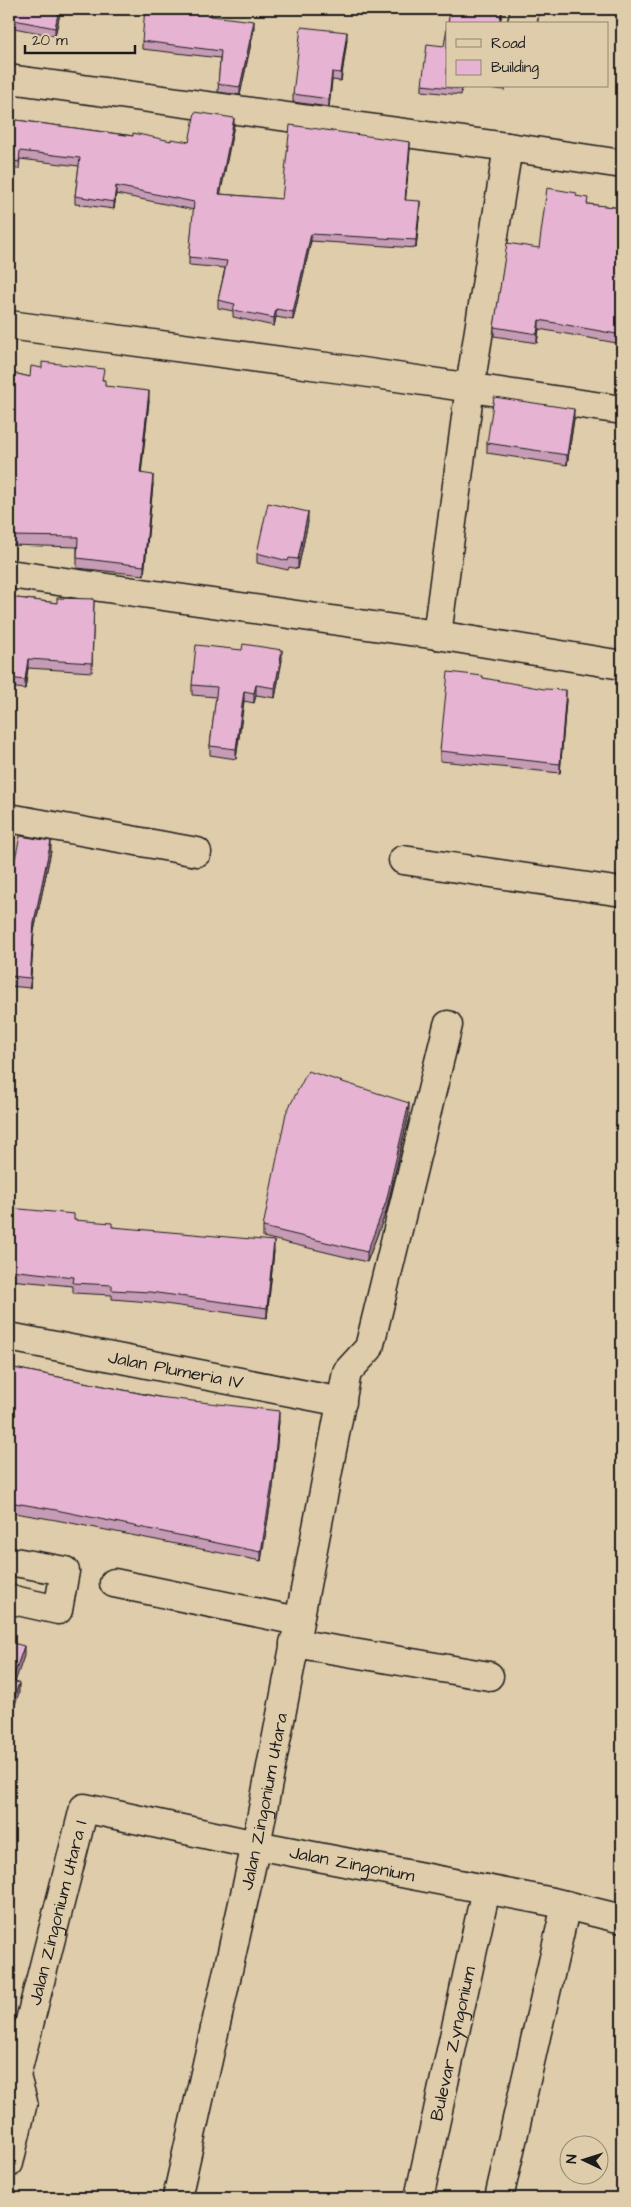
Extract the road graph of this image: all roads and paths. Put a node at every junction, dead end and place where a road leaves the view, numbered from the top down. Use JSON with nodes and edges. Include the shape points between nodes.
{"nodes":[{"id":1,"x":525,"y":9,"type":"edge"},
{"id":2,"x":522,"y":22,"type":"edge"},
{"id":3,"x":9,"y":79,"type":"edge"},
{"id":4,"x":508,"y":146,"type":"junction"},
{"id":5,"x":622,"y":164,"type":"edge"},
{"id":6,"x":9,"y":324,"type":"edge"},
{"id":7,"x":470,"y":387,"type":"junction"},
{"id":8,"x":622,"y":410,"type":"edge"},
{"id":9,"x":9,"y":574,"type":"edge"},
{"id":10,"x":437,"y":635,"type":"junction"},
{"id":11,"x":622,"y":665,"type":"edge"},
{"id":12,"x":9,"y":818,"type":"edge"},
{"id":13,"x":197,"y":852,"type":"dead end"},
{"id":14,"x":403,"y":860,"type":"dead end"},
{"id":15,"x":622,"y":892,"type":"edge"},
{"id":16,"x":448,"y":1025,"type":"dead end"},
{"id":17,"x":9,"y":1337,"type":"edge"},
{"id":18,"x":342,"y":1402,"type":"junction"},
{"id":19,"x":9,"y":1561,"type":"edge"},
{"id":20,"x":114,"y":1583,"type":"dead end"},
{"id":21,"x":9,"y":1599,"type":"edge"},
{"id":22,"x":296,"y":1632,"type":"junction"},
{"id":23,"x":489,"y":1676,"type":"dead end"},
{"id":24,"x":84,"y":1808,"type":"joint"},
{"id":25,"x":256,"y":1845,"type":"junction"},
{"id":26,"x":486,"y":1889,"type":"junction"},
{"id":27,"x":560,"y":1904,"type":"junction"},
{"id":28,"x":622,"y":1919,"type":"edge"},
{"id":29,"x":12,"y":2080,"type":"edge"},
{"id":30,"x":9,"y":2163,"type":"edge"},
{"id":31,"x":177,"y":2198,"type":"edge"},
{"id":32,"x":420,"y":2198,"type":"edge"},
{"id":33,"x":499,"y":2198,"type":"edge"}],
"edges":[{"from":1,"to":2,"type":"street"},
{"from":3,"to":4,"type":"street"},
{"from":4,"to":5,"type":"street"},
{"from":4,"to":7,"type":"street"},
{"from":6,"to":7,"type":"street"},
{"from":7,"to":8,"type":"street"},
{"from":7,"to":10,"type":"street"},
{"from":9,"to":10,"type":"street"},
{"from":10,"to":11,"type":"street"},
{"from":12,"to":13,"type":"street"},
{"from":14,"to":15,"type":"street"},
{"from":16,"to":18,"type":"street","name":"Jalan Zingonium Utara","via":[[369,1348],[347,1372]]},
{"from":17,"to":18,"type":"street","name":"Jalan Plumeria IV"},
{"from":18,"to":22,"type":"street","name":"Jalan Zingonium Utara"},
{"from":19,"to":21,"type":"street","via":[[65,1571],[58,1610]]},
{"from":20,"to":22,"type":"street"},
{"from":22,"to":23,"type":"street"},
{"from":22,"to":25,"type":"street","name":"Jalan Zingonium Utara"},
{"from":24,"to":25,"type":"street","name":"Jalan Zingonium"},
{"from":24,"to":29,"type":"street","name":"Jalan Zingonium Utara I"},
{"from":25,"to":26,"type":"street","name":"Jalan Zingonium"},
{"from":25,"to":31,"type":"street","name":"Jalan Zingonium Utara"},
{"from":26,"to":27,"type":"street","name":"Jalan Zingonium"},
{"from":26,"to":32,"type":"street","name":"Bulevar Zyngonium"},
{"from":27,"to":28,"type":"street","name":"Jalan Zingonium"},
{"from":27,"to":33,"type":"street"},
{"from":29,"to":30,"type":"street","name":"Jalan Zingonium Utara I","via":[[24,2102]]}]}
